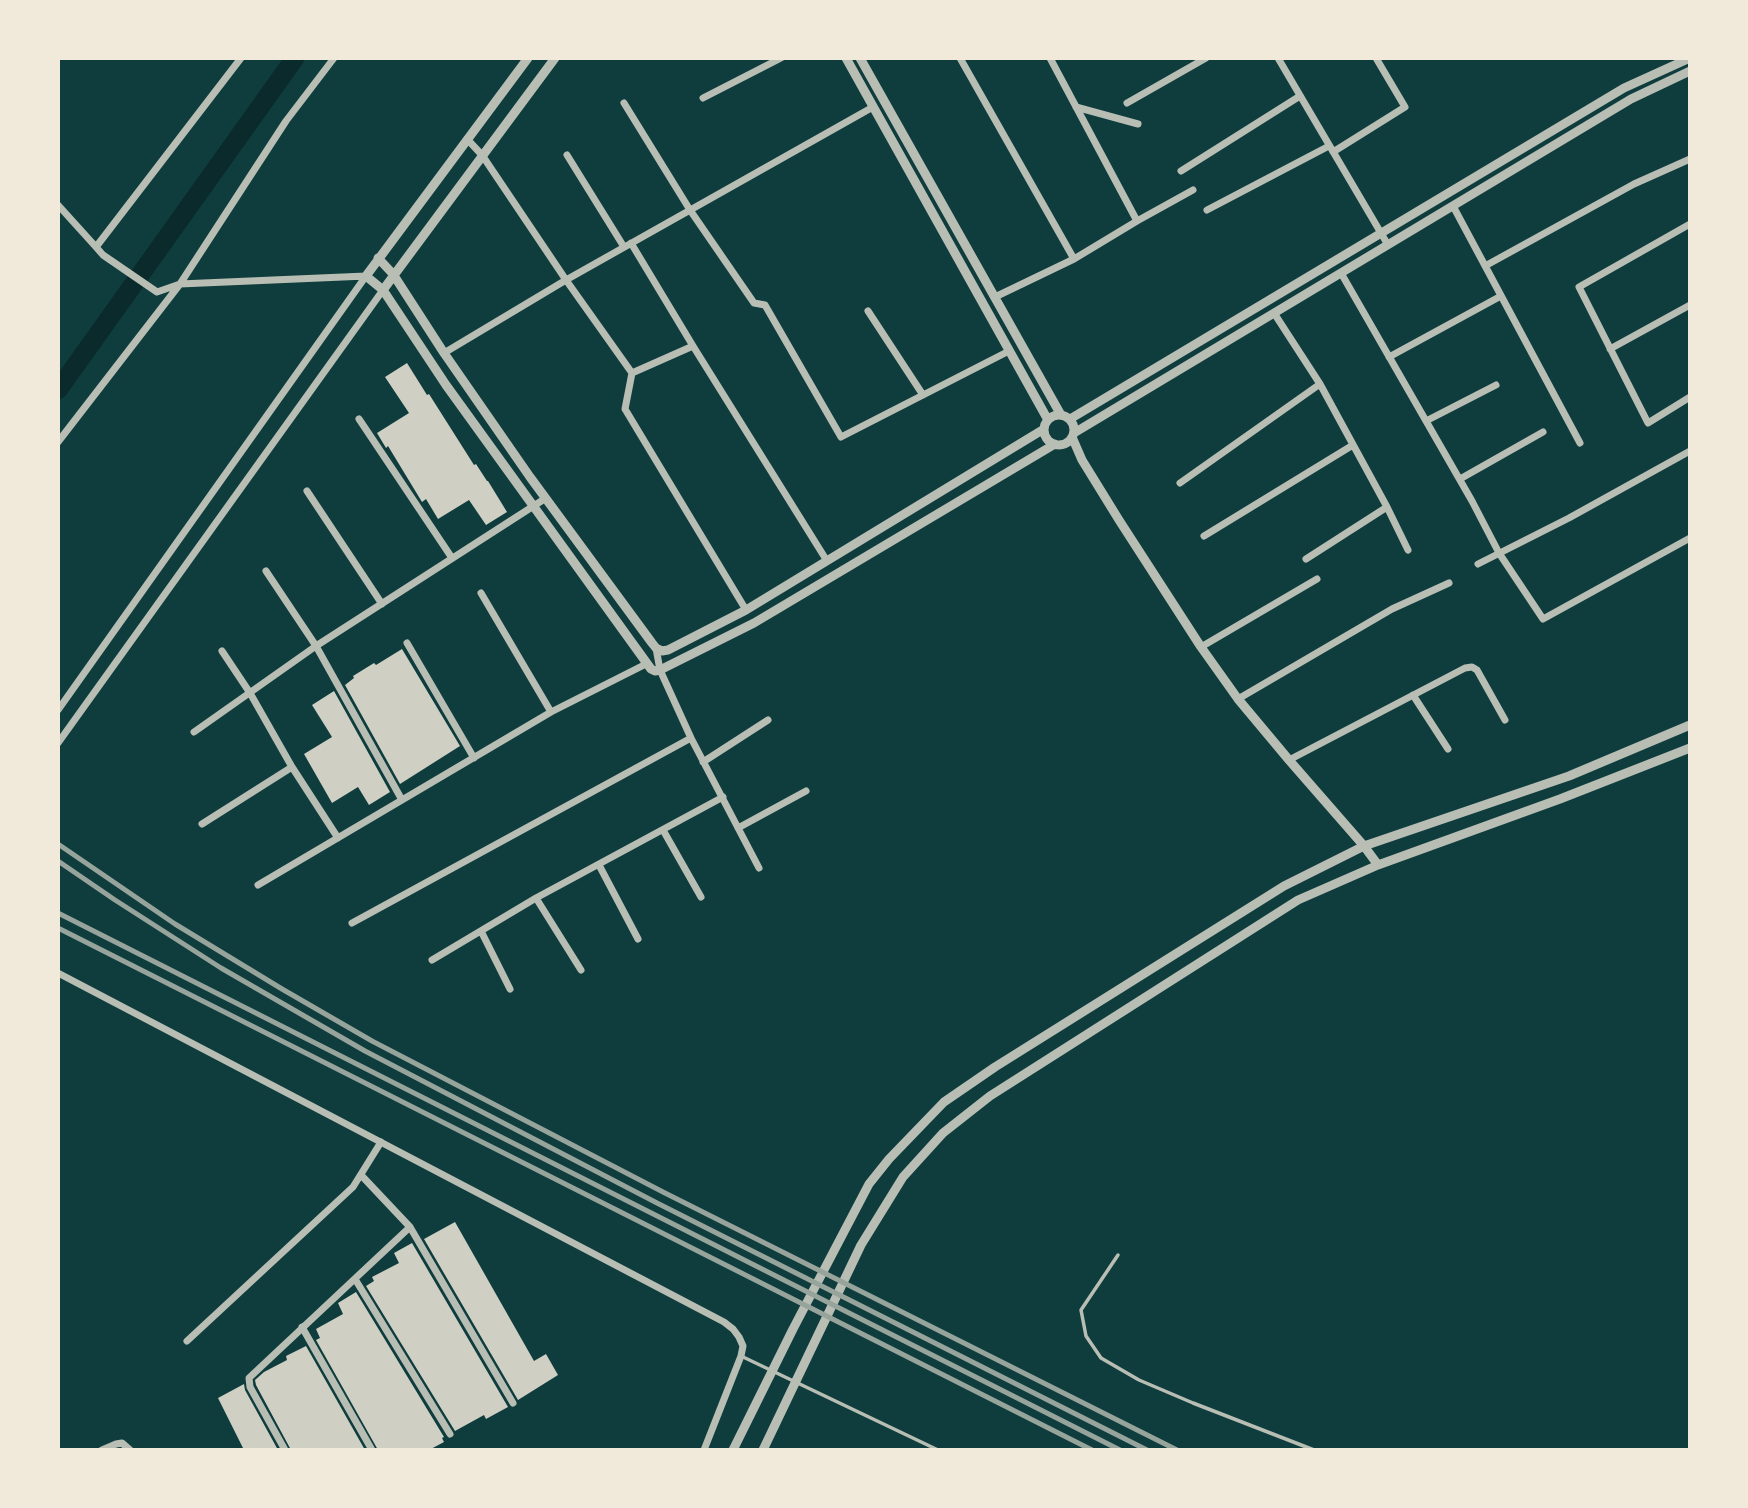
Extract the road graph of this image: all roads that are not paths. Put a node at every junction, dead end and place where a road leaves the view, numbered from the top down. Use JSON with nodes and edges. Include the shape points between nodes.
{"nodes":[{"id":1,"x":241,"y":58,"type":"edge"},
{"id":2,"x":334,"y":58,"type":"edge"},
{"id":3,"x":527,"y":58,"type":"edge"},
{"id":4,"x":555,"y":58,"type":"edge"},
{"id":5,"x":781,"y":58,"type":"edge"},
{"id":6,"x":845,"y":58,"type":"edge"},
{"id":7,"x":860,"y":58,"type":"edge"},
{"id":8,"x":960,"y":58,"type":"edge"},
{"id":9,"x":1051,"y":58,"type":"edge"},
{"id":10,"x":1206,"y":58,"type":"edge"},
{"id":11,"x":1278,"y":58,"type":"edge"},
{"id":12,"x":1376,"y":58,"type":"edge"},
{"id":13,"x":1690,"y":58,"type":"edge"},
{"id":14,"x":1690,"y":71,"type":"edge"},
{"id":15,"x":1300,"y":96,"type":"junction"},
{"id":16,"x":703,"y":98,"type":"dead end"},
{"id":17,"x":624,"y":103,"type":"dead end"},
{"id":18,"x":1127,"y":103,"type":"dead end"},
{"id":19,"x":873,"y":107,"type":"junction"},
{"id":20,"x":1076,"y":107,"type":"junction"},
{"id":21,"x":1138,"y":124,"type":"dead end"},
{"id":22,"x":467,"y":139,"type":"junction"},
{"id":23,"x":1331,"y":149,"type":"junction"},
{"id":24,"x":482,"y":155,"type":"junction"},
{"id":25,"x":567,"y":155,"type":"dead end"},
{"id":26,"x":1690,"y":159,"type":"edge"},
{"id":27,"x":1181,"y":171,"type":"dead end"},
{"id":28,"x":1193,"y":190,"type":"dead end"},
{"id":29,"x":58,"y":205,"type":"edge"},
{"id":30,"x":1453,"y":206,"type":"junction"},
{"id":31,"x":690,"y":210,"type":"junction"},
{"id":32,"x":1207,"y":210,"type":"dead end"},
{"id":33,"x":1137,"y":221,"type":"junction"},
{"id":34,"x":1690,"y":224,"type":"edge"},
{"id":35,"x":1381,"y":233,"type":"junction"},
{"id":36,"x":627,"y":245,"type":"junction"},
{"id":37,"x":1388,"y":245,"type":"junction"},
{"id":38,"x":96,"y":247,"type":"junction"},
{"id":39,"x":378,"y":258,"type":"junction"},
{"id":40,"x":1074,"y":259,"type":"junction"},
{"id":41,"x":1485,"y":266,"type":"junction"},
{"id":42,"x":1341,"y":273,"type":"junction"},
{"id":43,"x":394,"y":274,"type":"junction"},
{"id":44,"x":366,"y":276,"type":"junction"},
{"id":45,"x":566,"y":279,"type":"junction"},
{"id":46,"x":180,"y":284,"type":"junction"},
{"id":47,"x":383,"y":290,"type":"junction"},
{"id":48,"x":1501,"y":296,"type":"junction"},
{"id":49,"x":995,"y":297,"type":"junction"},
{"id":50,"x":1690,"y":305,"type":"edge"},
{"id":51,"x":868,"y":311,"type":"dead end"},
{"id":52,"x":1274,"y":313,"type":"junction"},
{"id":53,"x":693,"y":346,"type":"junction"},
{"id":54,"x":1610,"y":349,"type":"junction"},
{"id":55,"x":1009,"y":351,"type":"junction"},
{"id":56,"x":444,"y":353,"type":"junction"},
{"id":57,"x":1389,"y":357,"type":"junction"},
{"id":58,"x":632,"y":373,"type":"junction"},
{"id":59,"x":1320,"y":384,"type":"junction"},
{"id":60,"x":1496,"y":385,"type":"dead end"},
{"id":61,"x":923,"y":395,"type":"junction"},
{"id":62,"x":1690,"y":397,"type":"edge"},
{"id":63,"x":1066,"y":417,"type":"junction"},
{"id":64,"x":359,"y":419,"type":"dead end"},
{"id":65,"x":1426,"y":421,"type":"junction"},
{"id":66,"x":1046,"y":424,"type":"junction"},
{"id":67,"x":1543,"y":432,"type":"dead end"},
{"id":68,"x":1073,"y":435,"type":"junction"},
{"id":69,"x":58,"y":442,"type":"edge"},
{"id":70,"x":1580,"y":443,"type":"dead end"},
{"id":71,"x":1057,"y":445,"type":"junction"},
{"id":72,"x":1353,"y":445,"type":"junction"},
{"id":73,"x":1690,"y":451,"type":"edge"},
{"id":74,"x":1082,"y":460,"type":"junction"},
{"id":75,"x":1460,"y":479,"type":"junction"},
{"id":76,"x":1180,"y":483,"type":"dead end"},
{"id":77,"x":307,"y":491,"type":"dead end"},
{"id":78,"x":545,"y":498,"type":"junction"},
{"id":79,"x":533,"y":506,"type":"junction"},
{"id":80,"x":1387,"y":507,"type":"junction"},
{"id":81,"x":1205,"y":536,"type":"dead end"},
{"id":82,"x":1690,"y":538,"type":"edge"},
{"id":83,"x":1408,"y":550,"type":"dead end"},
{"id":84,"x":1499,"y":553,"type":"junction"},
{"id":85,"x":453,"y":558,"type":"junction"},
{"id":86,"x":1307,"y":559,"type":"dead end"},
{"id":87,"x":827,"y":561,"type":"junction"},
{"id":88,"x":1478,"y":564,"type":"dead end"},
{"id":89,"x":266,"y":571,"type":"dead end"},
{"id":90,"x":1317,"y":579,"type":"dead end"},
{"id":91,"x":1449,"y":583,"type":"dead end"},
{"id":92,"x":481,"y":593,"type":"dead end"},
{"id":93,"x":382,"y":604,"type":"junction"},
{"id":94,"x":746,"y":610,"type":"junction"},
{"id":95,"x":407,"y":643,"type":"dead end"},
{"id":96,"x":316,"y":646,"type":"junction"},
{"id":97,"x":1201,"y":647,"type":"junction"},
{"id":98,"x":656,"y":648,"type":"junction"},
{"id":99,"x":222,"y":651,"type":"dead end"},
{"id":100,"x":646,"y":664,"type":"junction"},
{"id":101,"x":660,"y":670,"type":"junction"},
{"id":102,"x":250,"y":693,"type":"junction"},
{"id":103,"x":1413,"y":695,"type":"junction"},
{"id":104,"x":1238,"y":699,"type":"junction"},
{"id":105,"x":58,"y":710,"type":"edge"},
{"id":106,"x":551,"y":712,"type":"junction"},
{"id":107,"x":768,"y":720,"type":"dead end"},
{"id":108,"x":1505,"y":720,"type":"dead end"},
{"id":109,"x":1690,"y":725,"type":"edge"},
{"id":110,"x":194,"y":733,"type":"dead end"},
{"id":111,"x":691,"y":738,"type":"junction"},
{"id":112,"x":58,"y":743,"type":"edge"},
{"id":113,"x":1690,"y":748,"type":"edge"},
{"id":114,"x":1448,"y":749,"type":"dead end"},
{"id":115,"x":474,"y":758,"type":"junction"},
{"id":116,"x":1289,"y":760,"type":"junction"},
{"id":117,"x":703,"y":762,"type":"junction"},
{"id":118,"x":292,"y":767,"type":"junction"},
{"id":119,"x":806,"y":791,"type":"dead end"},
{"id":120,"x":723,"y":797,"type":"junction"},
{"id":121,"x":402,"y":800,"type":"junction"},
{"id":122,"x":202,"y":824,"type":"dead end"},
{"id":123,"x":738,"y":828,"type":"junction"},
{"id":124,"x":663,"y":830,"type":"junction"},
{"id":125,"x":338,"y":838,"type":"junction"},
{"id":126,"x":1364,"y":846,"type":"junction"},
{"id":127,"x":599,"y":864,"type":"junction"},
{"id":128,"x":1378,"y":865,"type":"junction"},
{"id":129,"x":759,"y":868,"type":"dead end"},
{"id":130,"x":258,"y":885,"type":"dead end"},
{"id":131,"x":701,"y":897,"type":"dead end"},
{"id":132,"x":536,"y":898,"type":"junction"},
{"id":133,"x":352,"y":923,"type":"dead end"},
{"id":134,"x":481,"y":931,"type":"junction"},
{"id":135,"x":638,"y":939,"type":"dead end"},
{"id":136,"x":432,"y":960,"type":"dead end"},
{"id":137,"x":581,"y":970,"type":"dead end"},
{"id":138,"x":58,"y":973,"type":"edge"},
{"id":139,"x":510,"y":989,"type":"dead end"},
{"id":140,"x":381,"y":1142,"type":"junction"},
{"id":141,"x":361,"y":1175,"type":"junction"},
{"id":142,"x":410,"y":1227,"type":"junction"},
{"id":143,"x":1118,"y":1255,"type":"dead end"},
{"id":144,"x":355,"y":1279,"type":"junction"},
{"id":145,"x":302,"y":1327,"type":"junction"},
{"id":146,"x":187,"y":1341,"type":"dead end"},
{"id":147,"x":741,"y":1356,"type":"junction"},
{"id":148,"x":513,"y":1403,"type":"dead end"},
{"id":149,"x":450,"y":1434,"type":"dead end"},
{"id":150,"x":102,"y":1450,"type":"edge"},
{"id":151,"x":130,"y":1450,"type":"edge"},
{"id":152,"x":285,"y":1450,"type":"edge"},
{"id":153,"x":372,"y":1450,"type":"edge"},
{"id":154,"x":704,"y":1450,"type":"edge"},
{"id":155,"x":733,"y":1450,"type":"edge"},
{"id":156,"x":763,"y":1450,"type":"edge"},
{"id":157,"x":938,"y":1450,"type":"edge"},
{"id":158,"x":1314,"y":1450,"type":"edge"}],
"edges":[{"from":1,"to":38,"type":"street"},
{"from":2,"to":46,"type":"street","via":[[286,121]]},
{"from":3,"to":22,"type":"street"},
{"from":4,"to":24,"type":"street"},
{"from":5,"to":16,"type":"street"},
{"from":6,"to":19,"type":"street"},
{"from":7,"to":49,"type":"street"},
{"from":8,"to":40,"type":"street"},
{"from":9,"to":20,"type":"street"},
{"from":10,"to":18,"type":"street"},
{"from":11,"to":15,"type":"street"},
{"from":12,"to":23,"type":"street","via":[[1405,107]]},
{"from":13,"to":35,"type":"street","via":[[1624,88]]},
{"from":14,"to":30,"type":"street","via":[[1631,99]]},
{"from":15,"to":23,"type":"street"},
{"from":15,"to":27,"type":"street"},
{"from":17,"to":31,"type":"street"},
{"from":19,"to":31,"type":"street"},
{"from":19,"to":55,"type":"street"},
{"from":20,"to":21,"type":"street"},
{"from":20,"to":33,"type":"street"},
{"from":22,"to":24,"type":"street"},
{"from":22,"to":39,"type":"street"},
{"from":23,"to":32,"type":"street"},
{"from":23,"to":35,"type":"street"},
{"from":24,"to":43,"type":"street"},
{"from":24,"to":45,"type":"street"},
{"from":25,"to":36,"type":"street"},
{"from":26,"to":41,"type":"street","via":[[1634,184]]},
{"from":28,"to":33,"type":"street"},
{"from":29,"to":38,"type":"street"},
{"from":30,"to":37,"type":"street"},
{"from":30,"to":41,"type":"street"},
{"from":31,"to":36,"type":"street"},
{"from":31,"to":61,"type":"street","via":[[754,303],[765,305],[841,437]]},
{"from":33,"to":40,"type":"street"},
{"from":34,"to":54,"type":"street","via":[[1578,287]]},
{"from":35,"to":37,"type":"street"},
{"from":35,"to":63,"type":"street"},
{"from":36,"to":45,"type":"street"},
{"from":36,"to":53,"type":"street"},
{"from":37,"to":42,"type":"street"},
{"from":38,"to":46,"type":"street","via":[[157,292]]},
{"from":39,"to":43,"type":"street"},
{"from":39,"to":44,"type":"street"},
{"from":40,"to":49,"type":"street"},
{"from":41,"to":48,"type":"street"},
{"from":42,"to":52,"type":"street"},
{"from":42,"to":57,"type":"street"},
{"from":43,"to":47,"type":"street"},
{"from":43,"to":56,"type":"street"},
{"from":44,"to":46,"type":"street"},
{"from":44,"to":47,"type":"street"},
{"from":44,"to":105,"type":"street"},
{"from":45,"to":56,"type":"street"},
{"from":45,"to":58,"type":"street"},
{"from":46,"to":69,"type":"street"},
{"from":47,"to":79,"type":"street"},
{"from":47,"to":112,"type":"street"},
{"from":48,"to":57,"type":"street"},
{"from":48,"to":70,"type":"street"},
{"from":49,"to":63,"type":"street"},
{"from":50,"to":54,"type":"street"},
{"from":51,"to":61,"type":"street"},
{"from":52,"to":59,"type":"street"},
{"from":52,"to":68,"type":"street"},
{"from":53,"to":58,"type":"street"},
{"from":53,"to":87,"type":"street"},
{"from":54,"to":62,"type":"street","via":[[1648,423]]},
{"from":55,"to":61,"type":"street"},
{"from":55,"to":66,"type":"street"},
{"from":56,"to":78,"type":"street"},
{"from":57,"to":65,"type":"street"},
{"from":58,"to":94,"type":"street","via":[[625,409]]},
{"from":59,"to":72,"type":"street"},
{"from":59,"to":76,"type":"street"},
{"from":60,"to":65,"type":"street"},
{"from":63,"to":66,"type":"street","via":[[1052,416]]},
{"from":63,"to":68,"type":"street","via":[[1073,424]]},
{"from":64,"to":85,"type":"street"},
{"from":65,"to":75,"type":"street"},
{"from":66,"to":71,"type":"street","via":[[1047,439]]},
{"from":66,"to":87,"type":"street"},
{"from":67,"to":75,"type":"street"},
{"from":68,"to":71,"type":"street"},
{"from":68,"to":74,"type":"street"},
{"from":71,"to":74,"type":"street"},
{"from":71,"to":101,"type":"street","via":[[754,623]]},
{"from":72,"to":80,"type":"street"},
{"from":72,"to":81,"type":"street"},
{"from":73,"to":84,"type":"street"},
{"from":74,"to":97,"type":"street"},
{"from":75,"to":84,"type":"street"},
{"from":77,"to":93,"type":"street"},
{"from":78,"to":79,"type":"street"},
{"from":78,"to":98,"type":"street"},
{"from":79,"to":85,"type":"street"},
{"from":79,"to":100,"type":"street"},
{"from":80,"to":83,"type":"street"},
{"from":80,"to":86,"type":"street"},
{"from":82,"to":84,"type":"street","via":[[1543,619]]},
{"from":84,"to":88,"type":"street"},
{"from":85,"to":93,"type":"street"},
{"from":87,"to":94,"type":"street"},
{"from":89,"to":96,"type":"street"},
{"from":90,"to":97,"type":"street"},
{"from":91,"to":104,"type":"street","via":[[1392,609]]},
{"from":92,"to":106,"type":"street"},
{"from":93,"to":96,"type":"street"},
{"from":94,"to":98,"type":"street","via":[[668,650]]},
{"from":95,"to":115,"type":"street"},
{"from":96,"to":102,"type":"street"},
{"from":96,"to":121,"type":"street"},
{"from":97,"to":104,"type":"street"},
{"from":98,"to":101,"type":"street"},
{"from":99,"to":102,"type":"street"},
{"from":100,"to":101,"type":"street"},
{"from":100,"to":106,"type":"street"},
{"from":101,"to":111,"type":"street"},
{"from":102,"to":110,"type":"street"},
{"from":102,"to":118,"type":"street"},
{"from":103,"to":108,"type":"street","via":[[1472,667]]},
{"from":103,"to":114,"type":"street"},
{"from":103,"to":116,"type":"street"},
{"from":104,"to":116,"type":"street"},
{"from":106,"to":115,"type":"street"},
{"from":107,"to":117,"type":"street"},
{"from":109,"to":126,"type":"street","via":[[1569,776]]},
{"from":111,"to":117,"type":"street"},
{"from":111,"to":133,"type":"street"},
{"from":113,"to":128,"type":"street"},
{"from":115,"to":121,"type":"street"},
{"from":116,"to":126,"type":"street"},
{"from":117,"to":120,"type":"street"},
{"from":118,"to":122,"type":"street"},
{"from":118,"to":125,"type":"street"},
{"from":119,"to":123,"type":"street"},
{"from":120,"to":123,"type":"street"},
{"from":120,"to":124,"type":"street"},
{"from":121,"to":125,"type":"street"},
{"from":123,"to":129,"type":"street"},
{"from":124,"to":127,"type":"street"},
{"from":124,"to":131,"type":"street"},
{"from":125,"to":130,"type":"street"},
{"from":126,"to":128,"type":"street"},
{"from":126,"to":155,"type":"street","via":[[1284,886],[944,1102],[869,1184]]},
{"from":127,"to":132,"type":"street"},
{"from":127,"to":135,"type":"street"},
{"from":128,"to":156,"type":"street","via":[[1298,901],[989,1096],[943,1133],[903,1177],[861,1245]]},
{"from":132,"to":134,"type":"street"},
{"from":132,"to":137,"type":"street"},
{"from":134,"to":136,"type":"street"},
{"from":134,"to":139,"type":"street"},
{"from":138,"to":140,"type":"street"},
{"from":140,"to":141,"type":"street"},
{"from":140,"to":147,"type":"street","via":[[724,1322],[739,1337]]},
{"from":141,"to":142,"type":"street"},
{"from":141,"to":146,"type":"street"},
{"from":142,"to":144,"type":"street"},
{"from":142,"to":148,"type":"street"},
{"from":143,"to":158,"type":"lane","via":[[1082,1310],[1086,1336],[1101,1358],[1139,1380]]},
{"from":144,"to":145,"type":"street"},
{"from":144,"to":149,"type":"street"},
{"from":145,"to":152,"type":"street","via":[[249,1378]]},
{"from":145,"to":153,"type":"street"},
{"from":147,"to":154,"type":"street"},
{"from":147,"to":157,"type":"lane"},
{"from":150,"to":151,"type":"street","via":[[122,1443]]}]}
